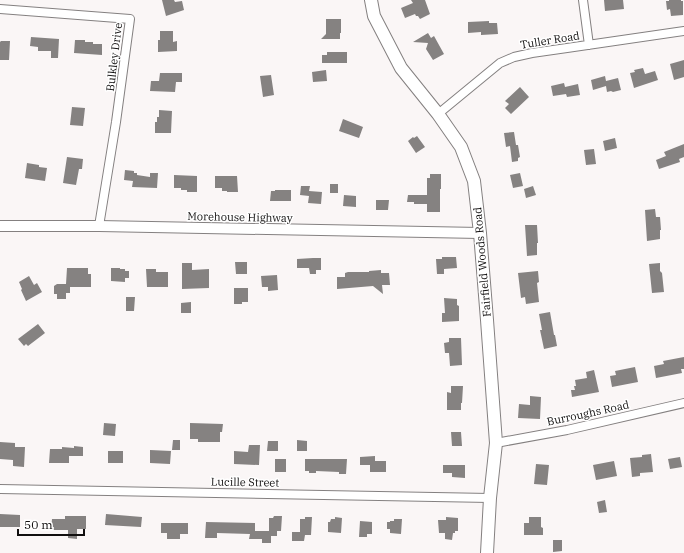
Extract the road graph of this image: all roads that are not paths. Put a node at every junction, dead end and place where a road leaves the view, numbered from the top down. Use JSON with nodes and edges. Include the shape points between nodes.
{"nodes":[{"id":1,"x":371,"y":0,"type":"edge"},
{"id":2,"x":583,"y":0,"type":"edge"},
{"id":3,"x":0,"y":9,"type":"edge"},
{"id":4,"x":684,"y":31,"type":"edge"},
{"id":5,"x":589,"y":45,"type":"junction"},
{"id":6,"x":438,"y":114,"type":"junction"},
{"id":7,"x":0,"y":226,"type":"edge"},
{"id":8,"x":100,"y":226,"type":"junction"},
{"id":9,"x":480,"y":233,"type":"junction"},
{"id":10,"x":684,"y":404,"type":"edge"},
{"id":11,"x":496,"y":443,"type":"junction"},
{"id":12,"x":0,"y":489,"type":"edge"},
{"id":13,"x":490,"y":498,"type":"junction"},
{"id":14,"x":487,"y":553,"type":"edge"}],
"edges":[{"from":1,"to":6,"type":"main road","name":"Fairfield Woods Road","via":[[374,16],[400,68]]},
{"from":2,"to":5,"type":"street"},
{"from":3,"to":8,"type":"street","name":"Bulkley Drive","via":[[130,19]]},
{"from":4,"to":5,"type":"street","name":"Tuller Road"},
{"from":5,"to":6,"type":"street","name":"Tuller Road","via":[[532,53],[500,63]]},
{"from":6,"to":9,"type":"main road","name":"Fairfield Woods Road","via":[[461,147],[474,181]]},
{"from":7,"to":8,"type":"street","name":"Morehouse Highway"},
{"from":8,"to":9,"type":"street","name":"Morehouse Highway"},
{"from":9,"to":11,"type":"main road","name":"Fairfield Woods Road"},
{"from":10,"to":11,"type":"street","name":"Burroughs Road"},
{"from":11,"to":13,"type":"main road","name":"Fairfield Woods Road"},
{"from":12,"to":13,"type":"street","name":"Lucille Street"},
{"from":13,"to":14,"type":"main road","name":"Fairfield Woods Road"}]}
